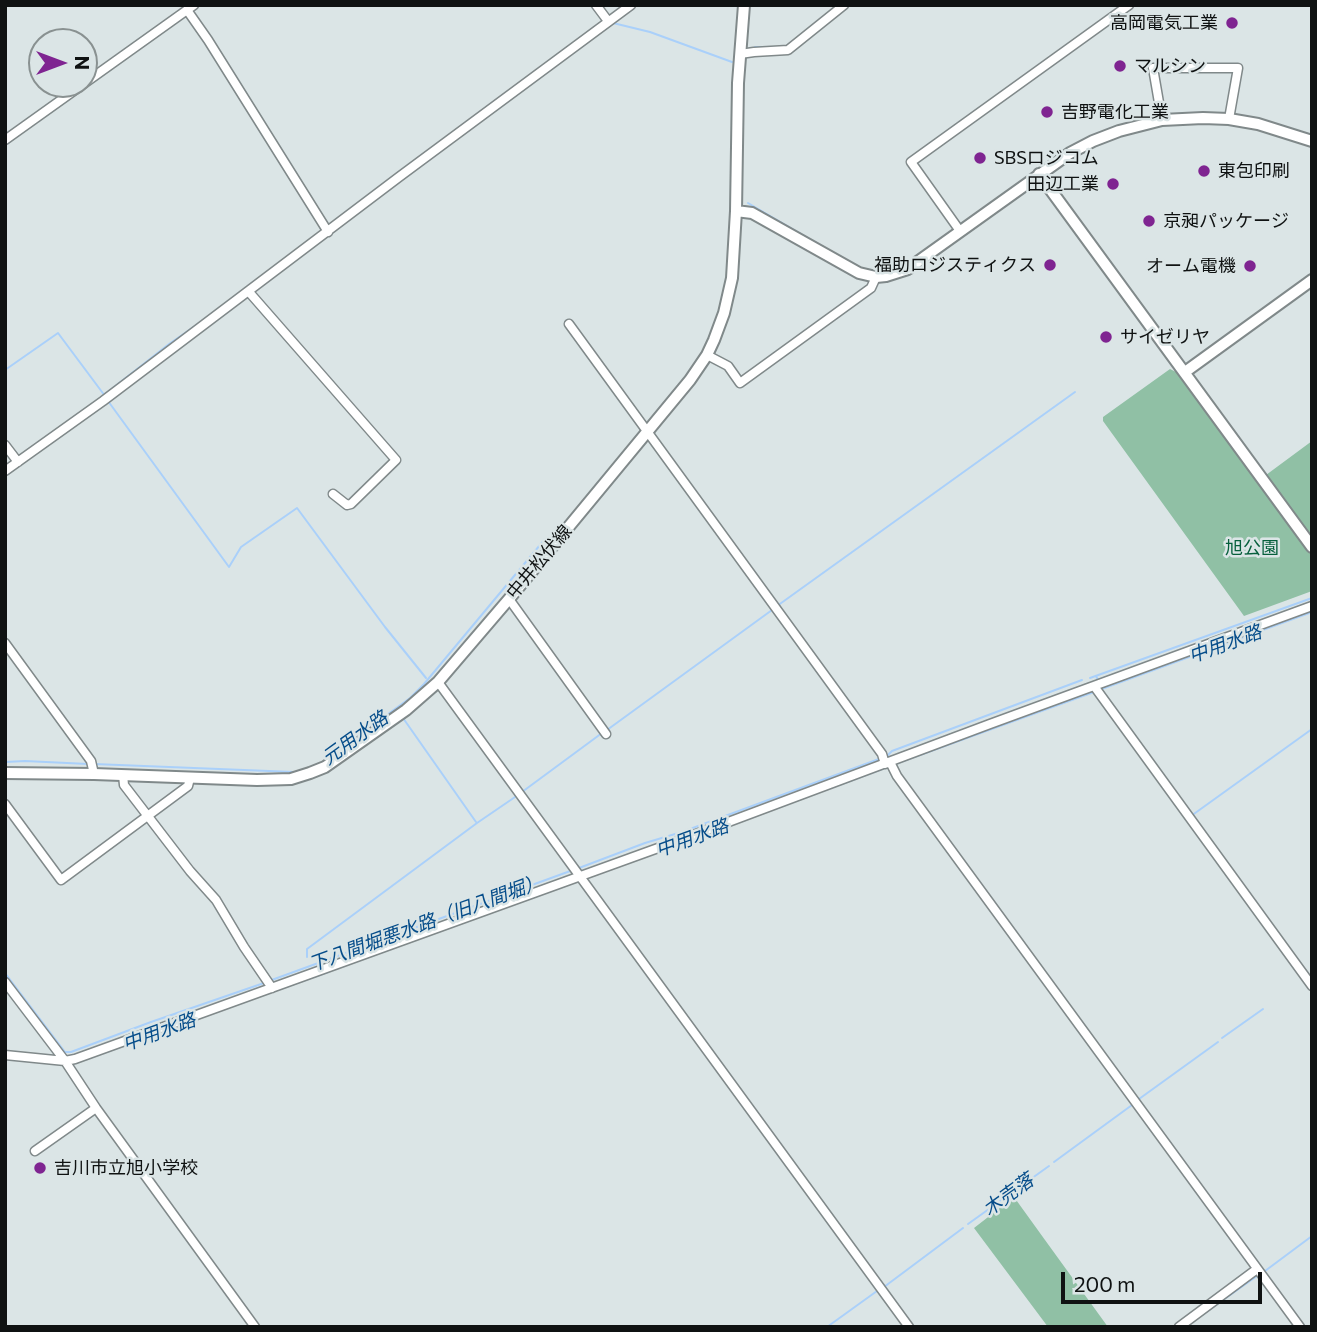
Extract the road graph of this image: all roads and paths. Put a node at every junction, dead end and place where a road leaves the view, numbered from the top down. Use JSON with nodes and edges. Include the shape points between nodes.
{"nodes":[{"id":1,"x":596,"y":5,"type":"edge"},
{"id":2,"x":631,"y":5,"type":"edge"},
{"id":3,"x":744,"y":5,"type":"edge"},
{"id":4,"x":844,"y":5,"type":"edge"},
{"id":5,"x":1129,"y":5,"type":"edge"},
{"id":6,"x":191,"y":8,"type":"edge"},
{"id":7,"x":608,"y":21,"type":"junction"},
{"id":8,"x":740,"y":54,"type":"junction"},
{"id":9,"x":1228,"y":119,"type":"junction"},
{"id":10,"x":1162,"y":120,"type":"junction"},
{"id":11,"x":5,"y":140,"type":"edge"},
{"id":12,"x":1312,"y":141,"type":"edge"},
{"id":13,"x":1039,"y":174,"type":"junction"},
{"id":14,"x":736,"y":211,"type":"junction"},
{"id":15,"x":960,"y":231,"type":"junction"},
{"id":16,"x":328,"y":232,"type":"junction"},
{"id":17,"x":876,"y":277,"type":"junction"},
{"id":18,"x":1312,"y":280,"type":"edge"},
{"id":19,"x":249,"y":292,"type":"junction"},
{"id":20,"x":569,"y":324,"type":"dead end"},
{"id":21,"x":707,"y":355,"type":"junction"},
{"id":22,"x":1185,"y":372,"type":"junction"},
{"id":23,"x":647,"y":432,"type":"junction"},
{"id":24,"x":5,"y":445,"type":"edge"},
{"id":25,"x":18,"y":462,"type":"junction"},
{"id":26,"x":5,"y":471,"type":"edge"},
{"id":27,"x":333,"y":494,"type":"dead end"},
{"id":28,"x":1312,"y":547,"type":"edge"},
{"id":29,"x":509,"y":599,"type":"junction"},
{"id":30,"x":1312,"y":607,"type":"edge"},
{"id":31,"x":5,"y":643,"type":"edge"},
{"id":32,"x":438,"y":682,"type":"junction"},
{"id":33,"x":1094,"y":687,"type":"junction"},
{"id":34,"x":607,"y":734,"type":"dead end"},
{"id":35,"x":889,"y":765,"type":"junction"},
{"id":36,"x":5,"y":773,"type":"edge"},
{"id":37,"x":93,"y":774,"type":"junction"},
{"id":38,"x":123,"y":775,"type":"junction"},
{"id":39,"x":190,"y":778,"type":"junction"},
{"id":40,"x":5,"y":804,"type":"edge"},
{"id":41,"x":148,"y":817,"type":"junction"},
{"id":42,"x":580,"y":876,"type":"junction"},
{"id":43,"x":5,"y":982,"type":"edge"},
{"id":44,"x":1312,"y":986,"type":"edge"},
{"id":45,"x":272,"y":988,"type":"junction"},
{"id":46,"x":5,"y":1055,"type":"edge"},
{"id":47,"x":65,"y":1061,"type":"junction"},
{"id":48,"x":96,"y":1108,"type":"junction"},
{"id":49,"x":35,"y":1152,"type":"dead end"},
{"id":50,"x":1257,"y":1269,"type":"junction"},
{"id":51,"x":256,"y":1327,"type":"edge"},
{"id":52,"x":909,"y":1327,"type":"edge"},
{"id":53,"x":1180,"y":1327,"type":"edge"},
{"id":54,"x":1300,"y":1327,"type":"edge"}],
"edges":[{"from":1,"to":7,"type":"street"},
{"from":2,"to":7,"type":"street"},
{"from":3,"to":8,"type":"street","name":"中井松伏線"},
{"from":4,"to":8,"type":"street","via":[[788,50]]},
{"from":5,"to":15,"type":"street","via":[[911,162]]},
{"from":6,"to":11,"type":"street"},
{"from":6,"to":16,"type":"street"},
{"from":7,"to":16,"type":"street"},
{"from":8,"to":14,"type":"street","name":"中井松伏線"},
{"from":9,"to":10,"type":"street"},
{"from":9,"to":10,"type":"street","via":[[1238,68],[1153,68]]},
{"from":9,"to":12,"type":"street"},
{"from":10,"to":13,"type":"street","via":[[1093,141]]},
{"from":13,"to":15,"type":"street"},
{"from":13,"to":22,"type":"street"},
{"from":14,"to":17,"type":"street","via":[[752,213],[859,274]]},
{"from":14,"to":21,"type":"street","name":"中井松伏線","via":[[729,296]]},
{"from":15,"to":17,"type":"street","via":[[908,269]]},
{"from":16,"to":19,"type":"street"},
{"from":17,"to":21,"type":"street","via":[[871,288],[740,383],[728,366]]},
{"from":18,"to":22,"type":"street"},
{"from":19,"to":25,"type":"street"},
{"from":19,"to":27,"type":"street","via":[[396,460],[351,504]]},
{"from":20,"to":23,"type":"street"},
{"from":21,"to":23,"type":"street","name":"中井松伏線"},
{"from":22,"to":28,"type":"street"},
{"from":23,"to":29,"type":"street","name":"中井松伏線"},
{"from":23,"to":35,"type":"street"},
{"from":24,"to":25,"type":"street"},
{"from":25,"to":26,"type":"street"},
{"from":29,"to":32,"type":"street","name":"中井松伏線"},
{"from":29,"to":34,"type":"street"},
{"from":30,"to":33,"type":"street"},
{"from":31,"to":37,"type":"street","via":[[91,761]]},
{"from":32,"to":39,"type":"street","name":"中井松伏線","via":[[376,732],[310,774],[274,780]]},
{"from":32,"to":42,"type":"street"},
{"from":33,"to":35,"type":"street"},
{"from":33,"to":44,"type":"street"},
{"from":35,"to":42,"type":"street"},
{"from":35,"to":50,"type":"street"},
{"from":36,"to":37,"type":"street","name":"中井松伏線"},
{"from":37,"to":38,"type":"street","name":"中井松伏線"},
{"from":38,"to":39,"type":"street","name":"中井松伏線"},
{"from":38,"to":41,"type":"street","via":[[124,785]]},
{"from":39,"to":41,"type":"street","via":[[188,786]]},
{"from":40,"to":41,"type":"street","via":[[61,880]]},
{"from":41,"to":45,"type":"street","via":[[216,900]]},
{"from":42,"to":45,"type":"street"},
{"from":42,"to":52,"type":"street"},
{"from":43,"to":47,"type":"street"},
{"from":45,"to":47,"type":"street"},
{"from":46,"to":47,"type":"street"},
{"from":47,"to":48,"type":"street"},
{"from":48,"to":49,"type":"street"},
{"from":48,"to":51,"type":"street"},
{"from":50,"to":53,"type":"street"},
{"from":50,"to":54,"type":"street"}]}
